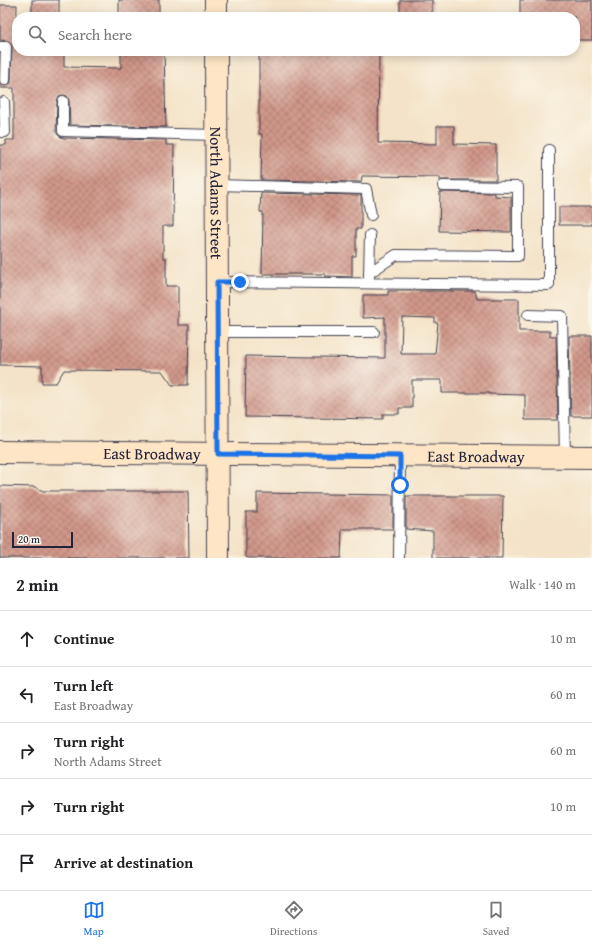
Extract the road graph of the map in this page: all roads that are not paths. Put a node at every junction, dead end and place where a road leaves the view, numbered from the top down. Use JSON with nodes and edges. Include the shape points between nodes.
{"nodes":[{"id":1,"x":216,"y":0,"type":"edge"},
{"id":2,"x":216,"y":12,"type":"edge"},
{"id":3,"x":0,"y":47,"type":"edge"},
{"id":4,"x":216,"y":56,"type":"edge"},
{"id":5,"x":5,"y":80,"type":"dead end"},
{"id":6,"x":63,"y":101,"type":"dead end"},
{"id":7,"x":4,"y":102,"type":"dead end"},
{"id":8,"x":0,"y":132,"type":"edge"},
{"id":9,"x":216,"y":134,"type":"junction"},
{"id":10,"x":549,"y":150,"type":"dead end"},
{"id":11,"x":217,"y":184,"type":"junction"},
{"id":12,"x":443,"y":186,"type":"dead end"},
{"id":13,"x":371,"y":215,"type":"dead end"},
{"id":14,"x":370,"y":235,"type":"dead end"},
{"id":15,"x":369,"y":278,"type":"junction"},
{"id":16,"x":217,"y":282,"type":"junction"},
{"id":17,"x":528,"y":315,"type":"dead end"},
{"id":18,"x":217,"y":332,"type":"junction"},
{"id":19,"x":374,"y":332,"type":"dead end"},
{"id":20,"x":0,"y":452,"type":"edge"},
{"id":21,"x":218,"y":454,"type":"junction"},
{"id":22,"x":400,"y":456,"type":"junction"},
{"id":23,"x":565,"y":457,"type":"junction"},
{"id":24,"x":592,"y":458,"type":"edge"},
{"id":25,"x":218,"y":558,"type":"edge"},
{"id":26,"x":399,"y":558,"type":"edge"}],
"edges":[{"from":1,"to":2,"type":"main road"},
{"from":3,"to":5,"type":"lane","via":[[6,47]]},
{"from":4,"to":9,"type":"main road","name":"North Adams Street"},
{"from":6,"to":9,"type":"lane","via":[[63,131]]},
{"from":7,"to":8,"type":"lane","via":[[4,132]]},
{"from":9,"to":11,"type":"main road","name":"North Adams Street"},
{"from":10,"to":15,"type":"lane","via":[[549,285]]},
{"from":11,"to":13,"type":"lane","via":[[366,189]]},
{"from":11,"to":16,"type":"main road","name":"North Adams Street"},
{"from":12,"to":15,"type":"lane","via":[[518,187],[518,256],[396,255]]},
{"from":14,"to":15,"type":"lane"},
{"from":15,"to":16,"type":"lane"},
{"from":16,"to":18,"type":"main road","name":"North Adams Street"},
{"from":17,"to":23,"type":"lane","via":[[562,316]]},
{"from":18,"to":19,"type":"lane"},
{"from":18,"to":21,"type":"main road","name":"North Adams Street"},
{"from":20,"to":21,"type":"main road","name":"East Broadway"},
{"from":21,"to":22,"type":"main road","name":"East Broadway"},
{"from":21,"to":25,"type":"main road","name":"North Adams Street"},
{"from":22,"to":23,"type":"main road","name":"East Broadway"},
{"from":22,"to":26,"type":"lane"},
{"from":23,"to":24,"type":"main road","name":"East Broadway"}]}
